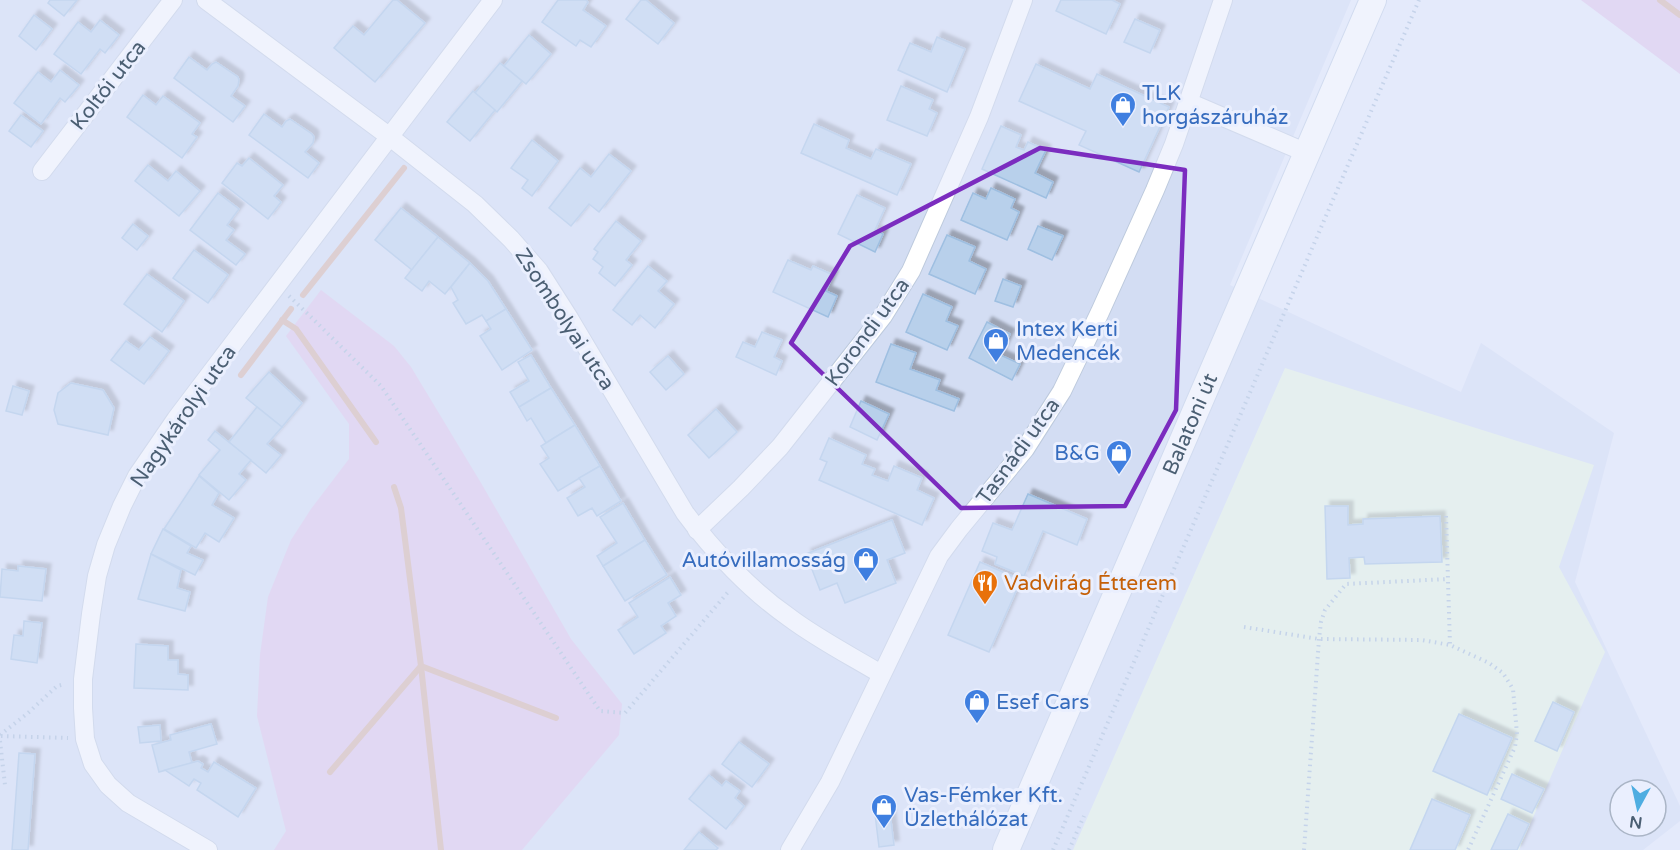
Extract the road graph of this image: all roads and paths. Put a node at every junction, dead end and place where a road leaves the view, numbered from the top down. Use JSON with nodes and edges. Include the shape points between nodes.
{"nodes":[{"id":1,"x":173,"y":0,"type":"edge"},
{"id":2,"x":206,"y":0,"type":"edge"},
{"id":3,"x":493,"y":0,"type":"edge"},
{"id":4,"x":1023,"y":0,"type":"edge"},
{"id":5,"x":1224,"y":0,"type":"edge"},
{"id":6,"x":1373,"y":0,"type":"edge"},
{"id":7,"x":1419,"y":0,"type":"edge"},
{"id":8,"x":1188,"y":102,"type":"junction"},
{"id":9,"x":390,"y":137,"type":"junction"},
{"id":10,"x":1306,"y":153,"type":"junction"},
{"id":11,"x":42,"y":171,"type":"dead end"},
{"id":12,"x":277,"y":286,"type":"junction"},
{"id":13,"x":1446,"y":516,"type":"dead end"},
{"id":14,"x":697,"y":530,"type":"junction"},
{"id":15,"x":741,"y":576,"type":"junction"},
{"id":16,"x":1448,"y":579,"type":"junction"},
{"id":17,"x":1244,"y":627,"type":"dead end"},
{"id":18,"x":1319,"y":639,"type":"junction"},
{"id":19,"x":1450,"y":645,"type":"junction"},
{"id":20,"x":881,"y":674,"type":"junction"},
{"id":21,"x":83,"y":679,"type":"junction"},
{"id":22,"x":0,"y":736,"type":"edge"},
{"id":23,"x":85,"y":739,"type":"junction"},
{"id":24,"x":0,"y":741,"type":"edge"},
{"id":25,"x":5,"y":785,"type":"dead end"},
{"id":26,"x":1084,"y":816,"type":"dead end"},
{"id":27,"x":208,"y":850,"type":"edge"},
{"id":28,"x":790,"y":850,"type":"edge"},
{"id":29,"x":1006,"y":850,"type":"edge"},
{"id":30,"x":1053,"y":850,"type":"edge"},
{"id":31,"x":1069,"y":850,"type":"edge"},
{"id":32,"x":1304,"y":850,"type":"edge"},
{"id":33,"x":1468,"y":850,"type":"edge"}],
"edges":[{"from":1,"to":11,"type":"street","name":"Koltói utca"},
{"from":2,"to":9,"type":"street","name":"Zsombolyai utca"},
{"from":3,"to":9,"type":"street","name":"Nagykárolyi utca"},
{"from":4,"to":14,"type":"street","name":"Korondi utca","via":[[978,117],[911,271],[883,316],[780,447]]},
{"from":5,"to":8,"type":"street","name":"Tasnádi utca"},
{"from":6,"to":10,"type":"main road","name":"Balatoni út"},
{"from":7,"to":30,"type":"path"},
{"from":8,"to":10,"type":"street"},
{"from":8,"to":20,"type":"street","name":"Tasnádi utca","via":[[1155,190],[1062,391],[1025,449],[939,556]]},
{"from":9,"to":12,"type":"street","name":"Nagykárolyi utca"},
{"from":9,"to":14,"type":"street","name":"Zsombolyai utca","via":[[476,204],[539,271]]},
{"from":10,"to":29,"type":"main road","name":"Balatoni út"},
{"from":12,"to":15,"type":"path","via":[[381,386],[600,711],[625,713]]},
{"from":12,"to":21,"type":"street","name":"Nagykárolyi utca","via":[[176,419],[137,476],[122,506],[97,576]]},
{"from":13,"to":16,"type":"path"},
{"from":14,"to":15,"type":"street","name":"Zsombolyai utca"},
{"from":15,"to":20,"type":"street","name":"Zsombolyai utca","via":[[790,618]]},
{"from":16,"to":18,"type":"path","via":[[1346,584],[1325,610]]},
{"from":16,"to":19,"type":"path"},
{"from":17,"to":18,"type":"path"},
{"from":18,"to":19,"type":"path","via":[[1422,640]]},
{"from":18,"to":32,"type":"path"},
{"from":19,"to":33,"type":"path","via":[[1503,673],[1513,689],[1517,734],[1515,747]]},
{"from":20,"to":28,"type":"street","name":"Tasnádi utca","via":[[830,782]]},
{"from":21,"to":22,"type":"path","via":[[57,686]]},
{"from":21,"to":23,"type":"street","name":"Nagykárolyi utca"},
{"from":22,"to":23,"type":"path"},
{"from":23,"to":27,"type":"street","name":"Nagykárolyi utca","via":[[93,764],[108,785],[128,803]]},
{"from":24,"to":25,"type":"path"},
{"from":26,"to":31,"type":"path"}]}
